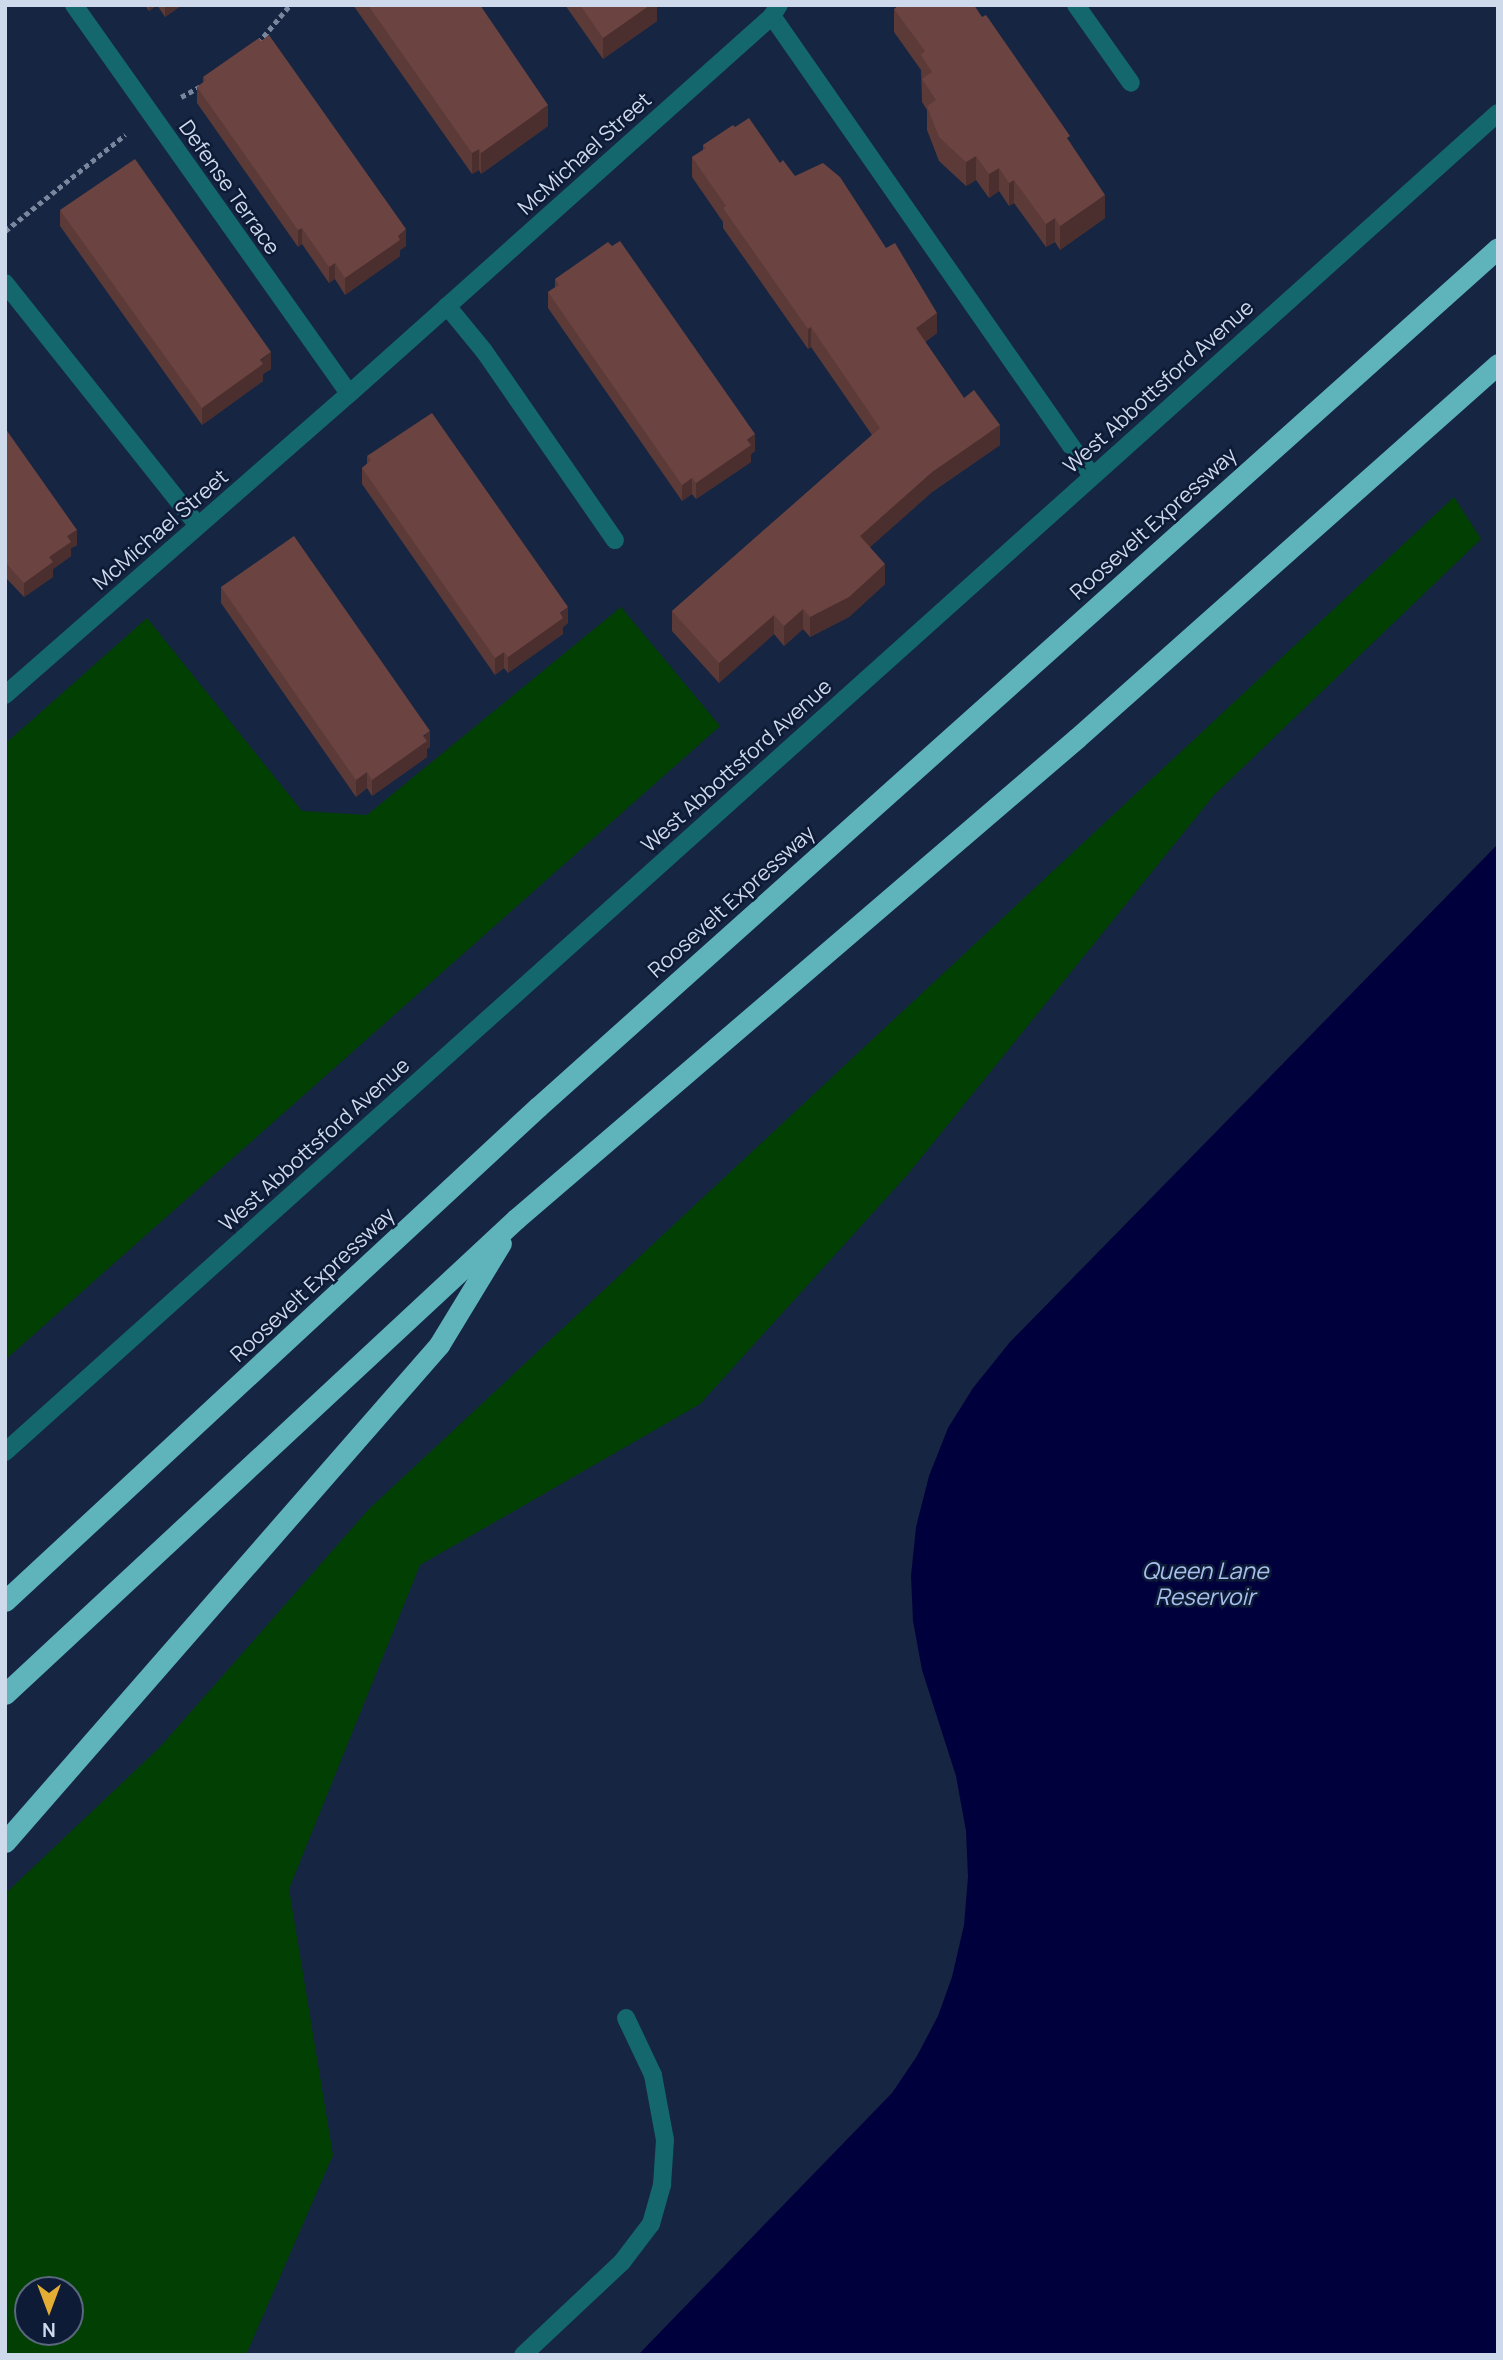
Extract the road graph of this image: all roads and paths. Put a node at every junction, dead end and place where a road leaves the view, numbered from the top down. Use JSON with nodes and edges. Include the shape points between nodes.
{"nodes":[{"id":1,"x":74,"y":5,"type":"edge"},
{"id":2,"x":1076,"y":5,"type":"edge"},
{"id":3,"x":776,"y":10,"type":"edge"},
{"id":4,"x":1131,"y":83,"type":"dead end"},
{"id":5,"x":1498,"y":113,"type":"edge"},
{"id":6,"x":1498,"y":248,"type":"edge"},
{"id":7,"x":5,"y":283,"type":"edge"},
{"id":8,"x":447,"y":306,"type":"junction"},
{"id":9,"x":1498,"y":364,"type":"edge"},
{"id":10,"x":349,"y":394,"type":"junction"},
{"id":11,"x":1092,"y":476,"type":"junction"},
{"id":12,"x":198,"y":526,"type":"junction"},
{"id":13,"x":615,"y":540,"type":"dead end"},
{"id":14,"x":5,"y":695,"type":"edge"},
{"id":15,"x":516,"y":1219,"type":"junction"},
{"id":16,"x":5,"y":1452,"type":"edge"},
{"id":17,"x":5,"y":1601,"type":"edge"},
{"id":18,"x":5,"y":1694,"type":"edge"},
{"id":19,"x":5,"y":1842,"type":"edge"},
{"id":20,"x":626,"y":2018,"type":"dead end"},
{"id":21,"x":523,"y":2355,"type":"edge"}],
"edges":[{"from":1,"to":10,"type":"street","name":"Defense Terrace"},
{"from":2,"to":4,"type":"street"},
{"from":3,"to":8,"type":"street","name":"McMichael Street"},
{"from":3,"to":11,"type":"street","name":"McMichael Street"},
{"from":5,"to":11,"type":"street","name":"West Abbottsford Avenue"},
{"from":6,"to":17,"type":"highway","name":"Roosevelt Expressway","via":[[538,1107]]},
{"from":7,"to":12,"type":"street"},
{"from":8,"to":10,"type":"street","name":"McMichael Street"},
{"from":8,"to":13,"type":"street","via":[[484,351]]},
{"from":9,"to":15,"type":"highway","via":[[1077,738]]},
{"from":10,"to":12,"type":"street","name":"McMichael Street"},
{"from":11,"to":16,"type":"street","name":"West Abbottsford Avenue"},
{"from":12,"to":14,"type":"street","name":"McMichael Street"},
{"from":15,"to":18,"type":"highway"},
{"from":15,"to":19,"type":"highway","via":[[439,1345]]},
{"from":20,"to":21,"type":"street","via":[[653,2075],[665,2140],[662,2185],[651,2224],[622,2262]]}]}
